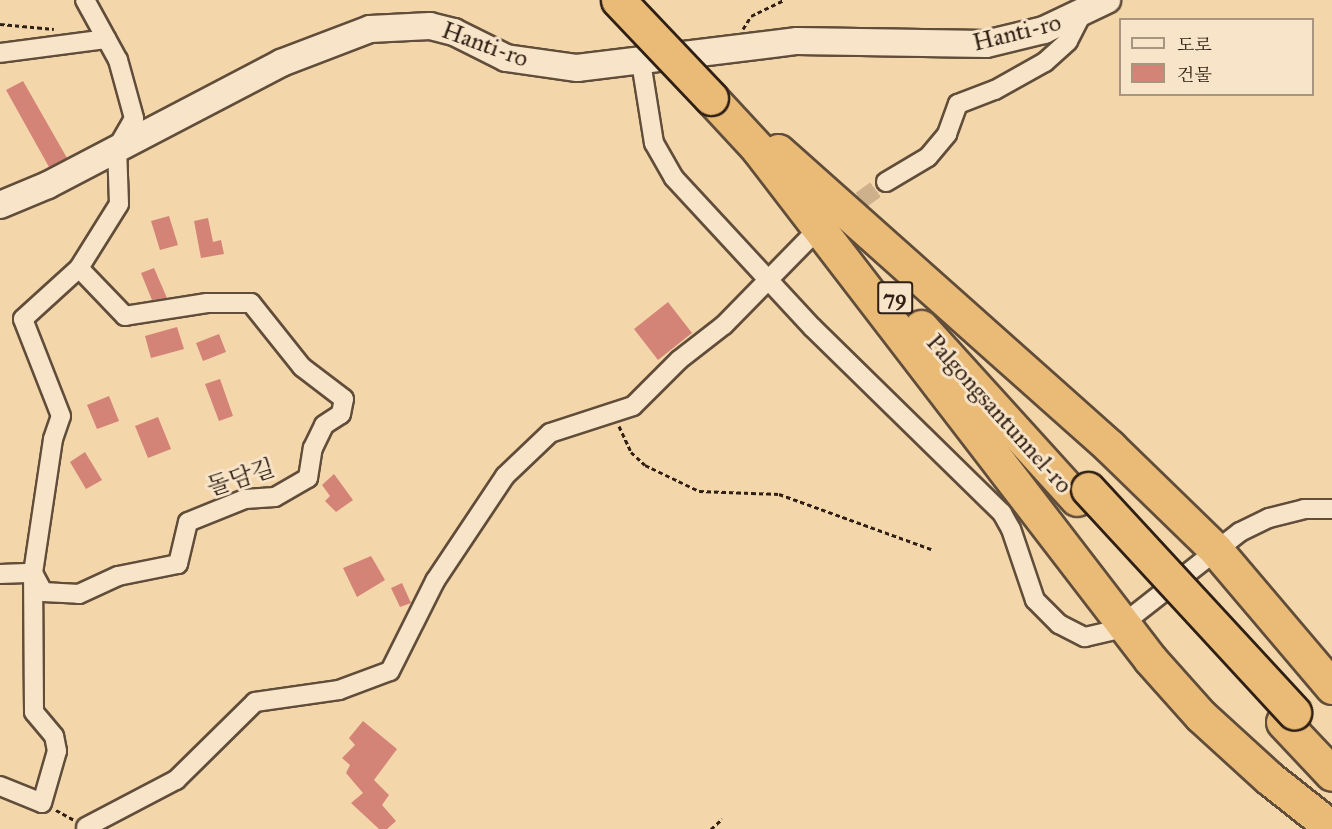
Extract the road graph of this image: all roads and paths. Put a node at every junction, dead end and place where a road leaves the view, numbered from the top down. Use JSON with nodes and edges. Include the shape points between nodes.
{"nodes":[{"id":1,"x":85,"y":0,"type":"edge"},
{"id":2,"x":618,"y":0,"type":"edge"},
{"id":3,"x":636,"y":0,"type":"edge"},
{"id":4,"x":784,"y":0,"type":"edge"},
{"id":5,"x":1107,"y":0,"type":"edge"},
{"id":6,"x":1081,"y":15,"type":"junction"},
{"id":7,"x":106,"y":39,"type":"junction"},
{"id":8,"x":740,"y":46,"type":"junction"},
{"id":9,"x":0,"y":53,"type":"edge"},
{"id":10,"x":640,"y":62,"type":"junction"},
{"id":11,"x":719,"y":97,"type":"junction"},
{"id":12,"x":117,"y":148,"type":"junction"},
{"id":13,"x":768,"y":150,"type":"junction"},
{"id":14,"x":886,"y":182,"type":"tunnel mouth"},
{"id":15,"x":0,"y":205,"type":"edge"},
{"id":16,"x":813,"y":234,"type":"dead end"},
{"id":17,"x":79,"y":268,"type":"junction"},
{"id":18,"x":771,"y":279,"type":"junction"},
{"id":19,"x":613,"y":412,"type":"junction"},
{"id":20,"x":1332,"y":509,"type":"edge"},
{"id":21,"x":931,"y":549,"type":"dead end"},
{"id":22,"x":1215,"y":549,"type":"junction"},
{"id":23,"x":33,"y":573,"type":"junction"},
{"id":24,"x":0,"y":574,"type":"edge"},
{"id":25,"x":1124,"y":624,"type":"junction"},
{"id":26,"x":1332,"y":687,"type":"edge"},
{"id":27,"x":1289,"y":717,"type":"junction"},
{"id":28,"x":1332,"y":753,"type":"edge"},
{"id":29,"x":1332,"y":774,"type":"edge"},
{"id":30,"x":0,"y":786,"type":"edge"},
{"id":31,"x":42,"y":803,"type":"junction"},
{"id":32,"x":722,"y":819,"type":"dead end"},
{"id":33,"x":86,"y":827,"type":"joint"},
{"id":34,"x":1332,"y":828,"type":"edge"},
{"id":35,"x":711,"y":829,"type":"edge"}],
"edges":[{"from":1,"to":7,"type":"street"},
{"from":2,"to":11,"type":"highway","name":"Palgongsantunnel-ro","number":"79","bridge":true},
{"from":3,"to":11,"type":"highway","name":"Palgongsantunnel-ro","number":"79"},
{"from":4,"to":8,"type":"path","via":[[751,16],[744,25]]},
{"from":5,"to":6,"type":"street","name":"Hanti-ro"},
{"from":6,"to":8,"type":"street","name":"Hanti-ro","via":[[1015,38],[963,47],[836,40]]},
{"from":6,"to":14,"type":"street","via":[[1068,41],[1045,62],[995,90],[958,104],[947,134],[928,157]]},
{"from":7,"to":9,"type":"street"},
{"from":7,"to":12,"type":"street","via":[[118,60],[134,118]]},
{"from":8,"to":10,"type":"street","name":"Hanti-ro"},
{"from":10,"to":12,"type":"street","name":"Hanti-ro","via":[[577,68],[530,64],[506,58],[441,28],[405,25],[370,29],[281,63]]},
{"from":10,"to":18,"type":"street","via":[[654,143],[674,178]]},
{"from":11,"to":13,"type":"highway","name":"Palgongsantunnel-ro","number":"79"},
{"from":12,"to":15,"type":"street","name":"Hanti-ro"},
{"from":12,"to":17,"type":"street","via":[[119,204]]},
{"from":13,"to":22,"type":"highway","via":[[1110,447]]},
{"from":13,"to":25,"type":"highway"},
{"from":13,"to":27,"type":"highway","name":"Palgongsantunnel-ro","number":"79"},
{"from":16,"to":18,"type":"street"},
{"from":17,"to":23,"type":"street","via":[[23,319],[61,416],[53,439]]},
{"from":17,"to":23,"type":"street","name":"돌담길","via":[[125,316],[207,303],[250,303],[302,367],[344,399],[341,414],[324,425],[313,448],[308,478],[275,497],[245,499],[188,522],[178,564],[118,576],[79,594],[43,592]]},
{"from":18,"to":19,"type":"street","via":[[633,406]]},
{"from":18,"to":25,"type":"street","via":[[813,327],[1002,513],[1019,549],[1029,588],[1046,614],[1084,637]]},
{"from":19,"to":21,"type":"path","via":[[631,452],[645,465],[699,491],[779,494]]},
{"from":19,"to":33,"type":"street","via":[[550,433],[505,476],[435,581],[390,670],[339,690],[255,702],[176,780]]},
{"from":20,"to":22,"type":"street","via":[[1304,509],[1269,519]]},
{"from":22,"to":25,"type":"street"},
{"from":22,"to":26,"type":"highway"},
{"from":23,"to":24,"type":"street"},
{"from":23,"to":31,"type":"street","via":[[34,712],[54,736],[57,752]]},
{"from":25,"to":34,"type":"highway","via":[[1201,716]]},
{"from":27,"to":28,"type":"highway","name":"Palgongsantunnel-ro","number":"79"},
{"from":27,"to":29,"type":"highway","name":"Palgongsantunnel-ro","number":"79"},
{"from":30,"to":31,"type":"street"},
{"from":31,"to":33,"type":"path"},
{"from":32,"to":35,"type":"path"}]}
